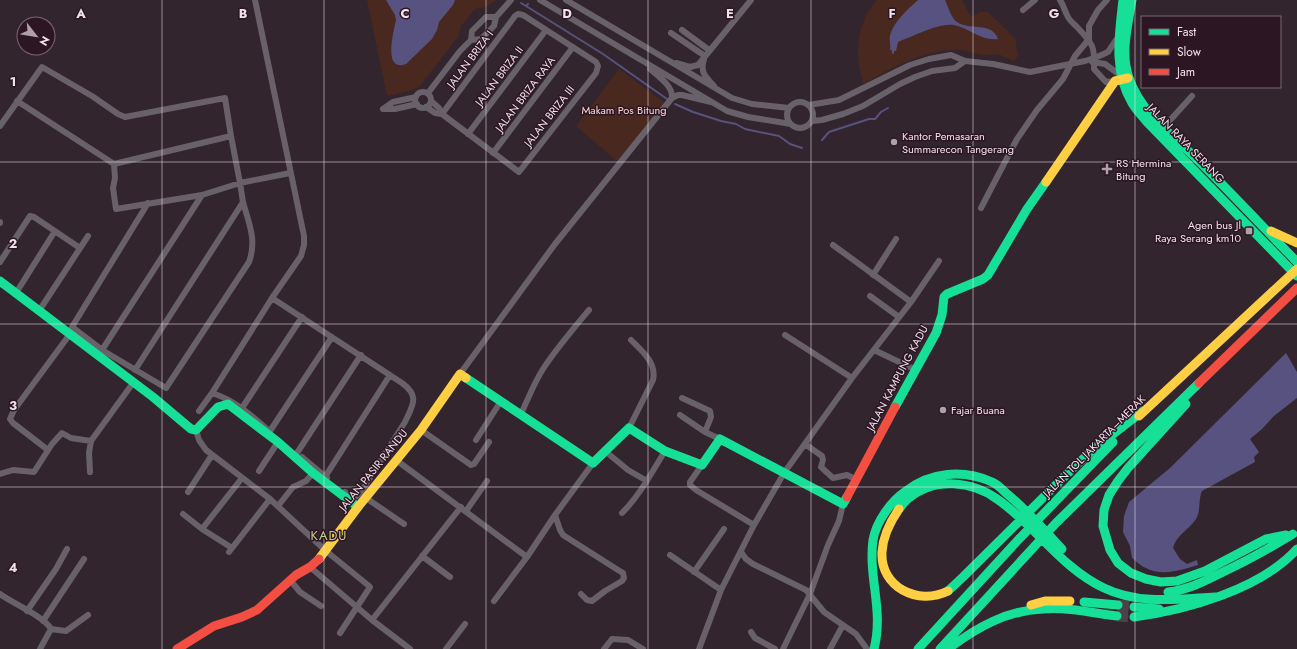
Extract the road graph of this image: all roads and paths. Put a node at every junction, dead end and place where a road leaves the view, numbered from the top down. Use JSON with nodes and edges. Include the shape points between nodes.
{"nodes":[{"id":1,"x":255,"y":0,"type":"edge"},
{"id":2,"x":511,"y":0,"type":"edge"},
{"id":3,"x":540,"y":0,"type":"edge"},
{"id":4,"x":566,"y":0,"type":"edge"},
{"id":5,"x":750,"y":0,"type":"edge"},
{"id":6,"x":1035,"y":0,"type":"edge"},
{"id":7,"x":1060,"y":0,"type":"edge"},
{"id":8,"x":1107,"y":0,"type":"edge"},
{"id":9,"x":1123,"y":0,"type":"edge"},
{"id":10,"x":1132,"y":0,"type":"edge"},
{"id":11,"x":1023,"y":10,"type":"dead end"},
{"id":12,"x":496,"y":17,"type":"junction"},
{"id":13,"x":546,"y":30,"type":"junction"},
{"id":14,"x":682,"y":30,"type":"dead end"},
{"id":15,"x":671,"y":33,"type":"dead end"},
{"id":16,"x":1119,"y":34,"type":"junction"},
{"id":17,"x":1089,"y":39,"type":"junction"},
{"id":18,"x":471,"y":40,"type":"junction"},
{"id":19,"x":573,"y":47,"type":"junction"},
{"id":20,"x":710,"y":50,"type":"junction"},
{"id":21,"x":705,"y":56,"type":"junction"},
{"id":22,"x":1097,"y":60,"type":"junction"},
{"id":23,"x":642,"y":61,"type":"junction"},
{"id":24,"x":965,"y":61,"type":"junction"},
{"id":25,"x":668,"y":62,"type":"junction"},
{"id":26,"x":1121,"y":79,"type":"junction"},
{"id":27,"x":719,"y":91,"type":"junction"},
{"id":28,"x":428,"y":94,"type":"junction"},
{"id":29,"x":1192,"y":96,"type":"dead end"},
{"id":30,"x":672,"y":98,"type":"junction"},
{"id":31,"x":18,"y":101,"type":"junction"},
{"id":32,"x":431,"y":102,"type":"junction"},
{"id":33,"x":711,"y":102,"type":"junction"},
{"id":34,"x":809,"y":105,"type":"junction"},
{"id":35,"x":426,"y":107,"type":"junction"},
{"id":36,"x":789,"y":108,"type":"junction"},
{"id":37,"x":442,"y":114,"type":"junction"},
{"id":38,"x":812,"y":120,"type":"junction"},
{"id":39,"x":791,"y":124,"type":"junction"},
{"id":40,"x":0,"y":126,"type":"edge"},
{"id":41,"x":1164,"y":127,"type":"junction"},
{"id":42,"x":468,"y":134,"type":"junction"},
{"id":43,"x":231,"y":136,"type":"junction"},
{"id":44,"x":493,"y":153,"type":"junction"},
{"id":45,"x":114,"y":164,"type":"junction"},
{"id":46,"x":290,"y":173,"type":"junction"},
{"id":47,"x":240,"y":183,"type":"junction"},
{"id":48,"x":202,"y":195,"type":"junction"},
{"id":49,"x":243,"y":202,"type":"junction"},
{"id":50,"x":148,"y":204,"type":"junction"},
{"id":51,"x":981,"y":208,"type":"dead end"},
{"id":52,"x":1252,"y":223,"type":"junction"},
{"id":53,"x":1263,"y":227,"type":"junction"},
{"id":54,"x":55,"y":231,"type":"junction"},
{"id":55,"x":88,"y":236,"type":"dead end"},
{"id":56,"x":896,"y":239,"type":"dead end"},
{"id":57,"x":1297,"y":243,"type":"edge"},
{"id":58,"x":833,"y":245,"type":"dead end"},
{"id":59,"x":80,"y":248,"type":"junction"},
{"id":60,"x":939,"y":261,"type":"dead end"},
{"id":61,"x":0,"y":262,"type":"edge"},
{"id":62,"x":1297,"y":262,"type":"edge"},
{"id":63,"x":1297,"y":269,"type":"edge"},
{"id":64,"x":873,"y":275,"type":"junction"},
{"id":65,"x":1297,"y":276,"type":"edge"},
{"id":66,"x":0,"y":281,"type":"edge"},
{"id":67,"x":1297,"y":288,"type":"edge"},
{"id":68,"x":16,"y":293,"type":"junction"},
{"id":69,"x":870,"y":296,"type":"dead end"},
{"id":70,"x":272,"y":298,"type":"junction"},
{"id":71,"x":911,"y":302,"type":"junction"},
{"id":72,"x":589,"y":310,"type":"dead end"},
{"id":73,"x":39,"y":311,"type":"junction"},
{"id":74,"x":1268,"y":315,"type":"junction"},
{"id":75,"x":302,"y":317,"type":"junction"},
{"id":76,"x":899,"y":317,"type":"junction"},
{"id":77,"x":70,"y":334,"type":"junction"},
{"id":78,"x":785,"y":335,"type":"dead end"},
{"id":79,"x":332,"y":337,"type":"junction"},
{"id":80,"x":631,"y":340,"type":"dead end"},
{"id":81,"x":102,"y":350,"type":"junction"},
{"id":82,"x":874,"y":350,"type":"junction"},
{"id":83,"x":361,"y":356,"type":"junction"},
{"id":84,"x":135,"y":370,"type":"junction"},
{"id":85,"x":916,"y":370,"type":"junction"},
{"id":86,"x":390,"y":374,"type":"junction"},
{"id":87,"x":460,"y":374,"type":"junction"},
{"id":88,"x":852,"y":378,"type":"junction"},
{"id":89,"x":133,"y":383,"type":"junction"},
{"id":90,"x":212,"y":393,"type":"junction"},
{"id":91,"x":682,"y":398,"type":"dead end"},
{"id":92,"x":501,"y":401,"type":"junction"},
{"id":93,"x":242,"y":408,"type":"junction"},
{"id":94,"x":199,"y":411,"type":"dead end"},
{"id":95,"x":1143,"y":411,"type":"junction"},
{"id":96,"x":521,"y":414,"type":"junction"},
{"id":97,"x":680,"y":415,"type":"dead end"},
{"id":98,"x":629,"y":428,"type":"junction"},
{"id":99,"x":196,"y":430,"type":"junction"},
{"id":100,"x":421,"y":430,"type":"junction"},
{"id":101,"x":270,"y":431,"type":"junction"},
{"id":102,"x":706,"y":432,"type":"junction"},
{"id":103,"x":476,"y":440,"type":"dead end"},
{"id":104,"x":720,"y":440,"type":"junction"},
{"id":105,"x":91,"y":441,"type":"junction"},
{"id":106,"x":278,"y":442,"type":"junction"},
{"id":107,"x":489,"y":442,"type":"dead end"},
{"id":108,"x":805,"y":444,"type":"junction"},
{"id":109,"x":48,"y":450,"type":"junction"},
{"id":110,"x":665,"y":450,"type":"junction"},
{"id":111,"x":605,"y":451,"type":"junction"},
{"id":112,"x":297,"y":453,"type":"junction"},
{"id":113,"x":212,"y":455,"type":"junction"},
{"id":114,"x":396,"y":460,"type":"junction"},
{"id":115,"x":593,"y":463,"type":"junction"},
{"id":116,"x":702,"y":465,"type":"junction"},
{"id":117,"x":259,"y":471,"type":"dead end"},
{"id":118,"x":90,"y":472,"type":"dead end"},
{"id":119,"x":313,"y":473,"type":"junction"},
{"id":120,"x":784,"y":473,"type":"junction"},
{"id":121,"x":0,"y":474,"type":"edge"},
{"id":122,"x":325,"y":477,"type":"junction"},
{"id":123,"x":242,"y":478,"type":"junction"},
{"id":124,"x":855,"y":478,"type":"junction"},
{"id":125,"x":487,"y":480,"type":"dead end"},
{"id":126,"x":647,"y":481,"type":"junction"},
{"id":127,"x":188,"y":492,"type":"dead end"},
{"id":128,"x":366,"y":498,"type":"junction"},
{"id":129,"x":270,"y":499,"type":"junction"},
{"id":130,"x":843,"y":504,"type":"junction"},
{"id":131,"x":278,"y":506,"type":"junction"},
{"id":132,"x":358,"y":507,"type":"junction"},
{"id":133,"x":463,"y":509,"type":"junction"},
{"id":134,"x":622,"y":513,"type":"dead end"},
{"id":135,"x":183,"y":514,"type":"dead end"},
{"id":136,"x":555,"y":515,"type":"junction"},
{"id":137,"x":404,"y":524,"type":"dead end"},
{"id":138,"x":754,"y":525,"type":"junction"},
{"id":139,"x":202,"y":529,"type":"junction"},
{"id":140,"x":724,"y":529,"type":"dead end"},
{"id":141,"x":1295,"y":532,"type":"edge"},
{"id":142,"x":67,"y":549,"type":"dead end"},
{"id":143,"x":1297,"y":550,"type":"edge"},
{"id":144,"x":326,"y":551,"type":"junction"},
{"id":145,"x":741,"y":552,"type":"junction"},
{"id":146,"x":670,"y":555,"type":"dead end"},
{"id":147,"x":422,"y":556,"type":"junction"},
{"id":148,"x":527,"y":557,"type":"junction"},
{"id":149,"x":84,"y":560,"type":"dead end"},
{"id":150,"x":310,"y":567,"type":"junction"},
{"id":151,"x":694,"y":572,"type":"junction"},
{"id":152,"x":450,"y":577,"type":"dead end"},
{"id":153,"x":290,"y":580,"type":"junction"},
{"id":154,"x":721,"y":590,"type":"junction"},
{"id":155,"x":0,"y":594,"type":"edge"},
{"id":156,"x":581,"y":594,"type":"dead end"},
{"id":157,"x":810,"y":594,"type":"junction"},
{"id":158,"x":1215,"y":596,"type":"junction"},
{"id":159,"x":494,"y":601,"type":"dead end"},
{"id":160,"x":1070,"y":601,"type":"dead end"},
{"id":161,"x":1084,"y":602,"type":"dead end"},
{"id":162,"x":1118,"y":605,"type":"tunnel mouth"},
{"id":163,"x":321,"y":606,"type":"dead end"},
{"id":164,"x":1134,"y":607,"type":"tunnel mouth"},
{"id":165,"x":357,"y":608,"type":"junction"},
{"id":166,"x":1177,"y":610,"type":"junction"},
{"id":167,"x":27,"y":611,"type":"junction"},
{"id":168,"x":1013,"y":612,"type":"junction"},
{"id":169,"x":88,"y":615,"type":"dead end"},
{"id":170,"x":1117,"y":616,"type":"tunnel mouth"},
{"id":171,"x":1134,"y":617,"type":"tunnel mouth"},
{"id":172,"x":372,"y":620,"type":"junction"},
{"id":173,"x":44,"y":621,"type":"junction"},
{"id":174,"x":465,"y":624,"type":"dead end"},
{"id":175,"x":843,"y":625,"type":"junction"},
{"id":176,"x":51,"y":629,"type":"junction"},
{"id":177,"x":751,"y":632,"type":"dead end"},
{"id":178,"x":340,"y":633,"type":"dead end"},
{"id":179,"x":40,"y":649,"type":"edge"},
{"id":180,"x":177,"y":649,"type":"edge"},
{"id":181,"x":410,"y":649,"type":"edge"},
{"id":182,"x":446,"y":649,"type":"edge"},
{"id":183,"x":604,"y":649,"type":"edge"},
{"id":184,"x":643,"y":649,"type":"edge"},
{"id":185,"x":699,"y":649,"type":"edge"},
{"id":186,"x":775,"y":649,"type":"edge"},
{"id":187,"x":783,"y":649,"type":"edge"},
{"id":188,"x":830,"y":649,"type":"edge"},
{"id":189,"x":867,"y":649,"type":"edge"},
{"id":190,"x":874,"y":649,"type":"edge"},
{"id":191,"x":918,"y":649,"type":"edge"},
{"id":192,"x":940,"y":649,"type":"edge"},
{"id":193,"x":948,"y":649,"type":"edge"}],
"edges":[{"from":1,"to":46,"type":"street"},
{"from":2,"to":12,"type":"street"},
{"from":3,"to":23,"type":"street"},
{"from":4,"to":25,"type":"street"},
{"from":5,"to":20,"type":"street"},
{"from":6,"to":11,"type":"street"},
{"from":7,"to":17,"type":"street","via":[[1069,18]]},
{"from":8,"to":17,"type":"street","via":[[1089,26]]},
{"from":9,"to":16,"type":"main road","name":"JALAN RAYA SERANG"},
{"from":10,"to":26,"type":"main road","name":"JALAN RAYA SERANG","via":[[1126,65]]},
{"from":12,"to":18,"type":"street","via":[[494,26],[481,39]]},
{"from":12,"to":18,"type":"street","via":[[486,17],[472,31]]},
{"from":13,"to":19,"type":"street"},
{"from":13,"to":37,"type":"street","name":"JALAN BRIZA I","via":[[523,15],[515,16]]},
{"from":13,"to":42,"type":"street","name":"JALAN BRIZA II"},
{"from":14,"to":20,"type":"street"},
{"from":15,"to":21,"type":"street"},
{"from":16,"to":22,"type":"street","via":[[1108,52]]},
{"from":16,"to":26,"type":"main road","name":"JALAN RAYA SERANG","via":[[1118,63]]},
{"from":17,"to":26,"type":"street","via":[[1095,52],[1094,69],[1106,82]]},
{"from":17,"to":51,"type":"street","via":[[1075,56],[1063,79],[1017,139]]},
{"from":18,"to":28,"type":"street"},
{"from":19,"to":44,"type":"street","name":"JALAN BRIZA RAYA"},
{"from":19,"to":44,"type":"street","name":"JALAN BRIZA III","via":[[596,62],[596,73],[519,172]]},
{"from":20,"to":21,"type":"street"},
{"from":21,"to":25,"type":"street","via":[[698,65],[690,67]]},
{"from":21,"to":27,"type":"street","via":[[702,71]]},
{"from":22,"to":24,"type":"street","via":[[1030,72]]},
{"from":22,"to":26,"type":"street"},
{"from":23,"to":30,"type":"street","via":[[670,88]]},
{"from":23,"to":33,"type":"street"},
{"from":24,"to":34,"type":"street","via":[[951,55],[929,59],[910,65],[839,100]]},
{"from":24,"to":38,"type":"street","via":[[954,68],[932,71],[915,77],[863,106],[843,114]]},
{"from":25,"to":27,"type":"street"},
{"from":26,"to":41,"type":"main road","name":"JALAN RAYA SERANG","via":[[1133,89],[1145,107]]},
{"from":26,"to":52,"type":"main road","name":"JALAN RAYA SERANG","via":[[1130,101],[1147,122]]},
{"from":26,"to":85,"type":"main road","name":"JALAN KAMPUNG KADU","via":[[1027,209],[988,275],[944,297],[936,333]]},
{"from":27,"to":36,"type":"street","via":[[752,104]]},
{"from":28,"to":32,"type":"street"},
{"from":28,"to":35,"type":"street","via":[[421,92],[417,101],[420,106]]},
{"from":29,"to":41,"type":"street"},
{"from":30,"to":33,"type":"street","via":[[682,95]]},
{"from":30,"to":87,"type":"street","via":[[555,244]]},
{"from":31,"to":40,"type":"street"},
{"from":31,"to":43,"type":"street","via":[[42,67],[125,117],[225,98]]},
{"from":31,"to":45,"type":"street"},
{"from":32,"to":35,"type":"street"},
{"from":32,"to":37,"type":"street"},
{"from":33,"to":39,"type":"street","via":[[727,111],[748,117]]},
{"from":34,"to":36,"type":"street","via":[[796,102]]},
{"from":34,"to":38,"type":"street","via":[[813,114]]},
{"from":35,"to":37,"type":"street"},
{"from":36,"to":39,"type":"street","via":[[787,115]]},
{"from":37,"to":42,"type":"street"},
{"from":38,"to":39,"type":"street","via":[[804,127]]},
{"from":41,"to":52,"type":"main road","name":"JALAN RAYA SERANG","via":[[1197,158]]},
{"from":42,"to":44,"type":"street"},
{"from":43,"to":45,"type":"street"},
{"from":43,"to":47,"type":"street"},
{"from":45,"to":50,"type":"street","via":[[113,188],[116,209]]},
{"from":46,"to":47,"type":"street"},
{"from":46,"to":70,"type":"street","via":[[304,245],[301,256]]},
{"from":47,"to":48,"type":"street"},
{"from":47,"to":49,"type":"street"},
{"from":48,"to":50,"type":"street"},
{"from":48,"to":81,"type":"street"},
{"from":49,"to":84,"type":"street"},
{"from":49,"to":84,"type":"street","via":[[253,244],[249,262],[168,387],[164,388]]},
{"from":50,"to":81,"type":"street","via":[[72,327]]},
{"from":52,"to":53,"type":"main road","name":"JALAN RAYA SERANG"},
{"from":52,"to":65,"type":"main road","name":"JALAN RAYA SERANG"},
{"from":53,"to":57,"type":"main road"},
{"from":53,"to":62,"type":"main road","name":"JALAN RAYA SERANG"},
{"from":54,"to":59,"type":"street"},
{"from":54,"to":61,"type":"street","via":[[34,216],[30,216]]},
{"from":54,"to":68,"type":"street"},
{"from":55,"to":59,"type":"street"},
{"from":56,"to":64,"type":"street"},
{"from":58,"to":64,"type":"street"},
{"from":59,"to":73,"type":"street"},
{"from":60,"to":71,"type":"street"},
{"from":63,"to":95,"type":"main road","name":"JALAN TOL JAKARTA–MERAK"},
{"from":64,"to":71,"type":"street"},
{"from":66,"to":68,"type":"main road"},
{"from":67,"to":74,"type":"main road"},
{"from":68,"to":73,"type":"main road"},
{"from":69,"to":76,"type":"street"},
{"from":70,"to":75,"type":"street"},
{"from":70,"to":90,"type":"street"},
{"from":71,"to":76,"type":"street"},
{"from":72,"to":96,"type":"street","via":[[543,369]]},
{"from":73,"to":77,"type":"main road"},
{"from":74,"to":141,"type":"main road","via":[[1113,488],[1106,503],[1103,528],[1110,552],[1121,566],[1138,576],[1164,581],[1186,579],[1267,538]]},
{"from":74,"to":192,"type":"main road","via":[[1056,523]]},
{"from":75,"to":79,"type":"street"},
{"from":75,"to":93,"type":"street"},
{"from":76,"to":82,"type":"street"},
{"from":77,"to":89,"type":"main road"},
{"from":77,"to":109,"type":"street","via":[[10,419]]},
{"from":78,"to":88,"type":"street"},
{"from":79,"to":83,"type":"street"},
{"from":79,"to":101,"type":"street"},
{"from":80,"to":98,"type":"street","via":[[648,358],[655,373]]},
{"from":81,"to":84,"type":"street"},
{"from":82,"to":85,"type":"street"},
{"from":82,"to":88,"type":"street"},
{"from":83,"to":86,"type":"street"},
{"from":83,"to":112,"type":"street"},
{"from":85,"to":124,"type":"main road","name":"JALAN KAMPUNG KADU"},
{"from":86,"to":122,"type":"street"},
{"from":86,"to":122,"type":"street","via":[[412,392],[413,403],[405,422],[361,492],[351,497]]},
{"from":87,"to":92,"type":"main road"},
{"from":87,"to":100,"type":"main road","name":"JALAN PASIR RANDU"},
{"from":88,"to":108,"type":"street"},
{"from":89,"to":99,"type":"main road","via":[[191,429]]},
{"from":89,"to":105,"type":"street"},
{"from":90,"to":93,"type":"street","via":[[225,397]]},
{"from":90,"to":94,"type":"street"},
{"from":91,"to":102,"type":"street","via":[[712,412]]},
{"from":92,"to":96,"type":"main road"},
{"from":92,"to":103,"type":"street"},
{"from":93,"to":101,"type":"street"},
{"from":95,"to":158,"type":"main road","via":[[1088,455],[1035,505],[1009,531],[959,581],[946,591],[937,596],[911,595],[891,582],[886,573],[882,560],[883,542],[886,529],[899,508],[921,490],[942,484],[962,484],[993,496],[1012,511],[1083,577],[1105,590],[1132,598],[1147,599]]},
{"from":95,"to":191,"type":"main road","name":"JALAN TOL JAKARTA–MERAK","via":[[1019,539]]},
{"from":96,"to":115,"type":"main road"},
{"from":97,"to":102,"type":"street"},
{"from":98,"to":110,"type":"main road"},
{"from":98,"to":111,"type":"main road"},
{"from":99,"to":106,"type":"main road","via":[[220,406],[228,404]]},
{"from":99,"to":113,"type":"street","via":[[202,445]]},
{"from":100,"to":107,"type":"street","via":[[471,465]]},
{"from":100,"to":114,"type":"main road","name":"JALAN PASIR RANDU"},
{"from":101,"to":112,"type":"street"},
{"from":102,"to":104,"type":"street"},
{"from":104,"to":116,"type":"main road"},
{"from":104,"to":120,"type":"main road"},
{"from":105,"to":109,"type":"street","via":[[74,439],[62,433]]},
{"from":105,"to":118,"type":"street"},
{"from":106,"to":117,"type":"street"},
{"from":106,"to":119,"type":"main road"},
{"from":108,"to":120,"type":"street"},
{"from":108,"to":124,"type":"street","via":[[824,458],[822,469],[833,478],[847,475]]},
{"from":109,"to":121,"type":"street","via":[[34,472],[13,470]]},
{"from":110,"to":116,"type":"main road"},
{"from":110,"to":126,"type":"street"},
{"from":111,"to":115,"type":"main road"},
{"from":111,"to":126,"type":"street","via":[[628,470]]},
{"from":112,"to":122,"type":"street"},
{"from":113,"to":123,"type":"street"},
{"from":113,"to":127,"type":"street"},
{"from":114,"to":128,"type":"main road","name":"JALAN PASIR RANDU"},
{"from":114,"to":133,"type":"street"},
{"from":115,"to":136,"type":"street"},
{"from":116,"to":138,"type":"street","via":[[690,485]]},
{"from":119,"to":131,"type":"street","via":[[306,481],[293,487]]},
{"from":119,"to":132,"type":"main road"},
{"from":120,"to":130,"type":"main road"},
{"from":120,"to":138,"type":"street"},
{"from":123,"to":129,"type":"street"},
{"from":123,"to":139,"type":"street"},
{"from":124,"to":130,"type":"main road","name":"JALAN KAMPUNG KADU"},
{"from":125,"to":133,"type":"street"},
{"from":126,"to":134,"type":"street"},
{"from":128,"to":132,"type":"main road","name":"JALAN PASIR RANDU"},
{"from":128,"to":137,"type":"street"},
{"from":129,"to":131,"type":"street"},
{"from":129,"to":139,"type":"street","via":[[231,550]]},
{"from":130,"to":157,"type":"street","name":"JALAN KAMPUNG KADU","via":[[839,521]]},
{"from":131,"to":144,"type":"street"},
{"from":132,"to":144,"type":"main road","name":"JALAN PASIR RANDU"},
{"from":133,"to":147,"type":"street"},
{"from":133,"to":148,"type":"street"},
{"from":135,"to":139,"type":"street"},
{"from":136,"to":148,"type":"street"},
{"from":136,"to":156,"type":"street","via":[[563,535],[624,576],[622,581],[592,601]]},
{"from":138,"to":145,"type":"street"},
{"from":140,"to":151,"type":"street"},
{"from":141,"to":190,"type":"main road","via":[[1274,553],[1218,582],[1181,591],[1135,591],[1108,584],[1082,567],[1015,499],[992,483],[969,475],[943,474],[902,491],[886,509],[878,525],[873,540],[872,560],[878,615]]},
{"from":142,"to":167,"type":"street"},
{"from":143,"to":158,"type":"main road","via":[[1272,572],[1229,593]]},
{"from":144,"to":150,"type":"main road","name":"JALAN PASIR RANDU"},
{"from":144,"to":165,"type":"street","via":[[370,587]]},
{"from":145,"to":154,"type":"street"},
{"from":145,"to":157,"type":"street","via":[[749,562]]},
{"from":146,"to":151,"type":"street"},
{"from":147,"to":152,"type":"street"},
{"from":147,"to":172,"type":"street"},
{"from":148,"to":159,"type":"street"},
{"from":149,"to":173,"type":"street"},
{"from":150,"to":153,"type":"main road","name":"JALAN PASIR RANDU"},
{"from":150,"to":165,"type":"street"},
{"from":151,"to":154,"type":"street"},
{"from":153,"to":163,"type":"street","via":[[300,592]]},
{"from":153,"to":180,"type":"main road","name":"JALAN PASIR RANDU","via":[[251,613],[214,626]]},
{"from":154,"to":185,"type":"street"},
{"from":155,"to":167,"type":"street"},
{"from":157,"to":175,"type":"street","via":[[827,615]]},
{"from":157,"to":187,"type":"street","name":"JALAN KAMPUNG KADU"},
{"from":158,"to":166,"type":"main road"},
{"from":160,"to":168,"type":"main road","via":[[1046,601]]},
{"from":161,"to":162,"type":"main road"},
{"from":164,"to":166,"type":"main road"},
{"from":165,"to":172,"type":"street"},
{"from":165,"to":178,"type":"street"},
{"from":166,"to":171,"type":"main road"},
{"from":167,"to":173,"type":"street"},
{"from":168,"to":170,"type":"main road","via":[[1059,609]]},
{"from":168,"to":193,"type":"main road","via":[[981,625]]},
{"from":169,"to":176,"type":"street","via":[[66,631]]},
{"from":172,"to":181,"type":"street"},
{"from":173,"to":176,"type":"street"},
{"from":174,"to":182,"type":"street"},
{"from":175,"to":188,"type":"street"},
{"from":175,"to":189,"type":"street","via":[[856,634]]},
{"from":176,"to":179,"type":"street"},
{"from":177,"to":186,"type":"street","via":[[755,638]]},
{"from":183,"to":184,"type":"street","via":[[612,639],[628,640]]}]}
